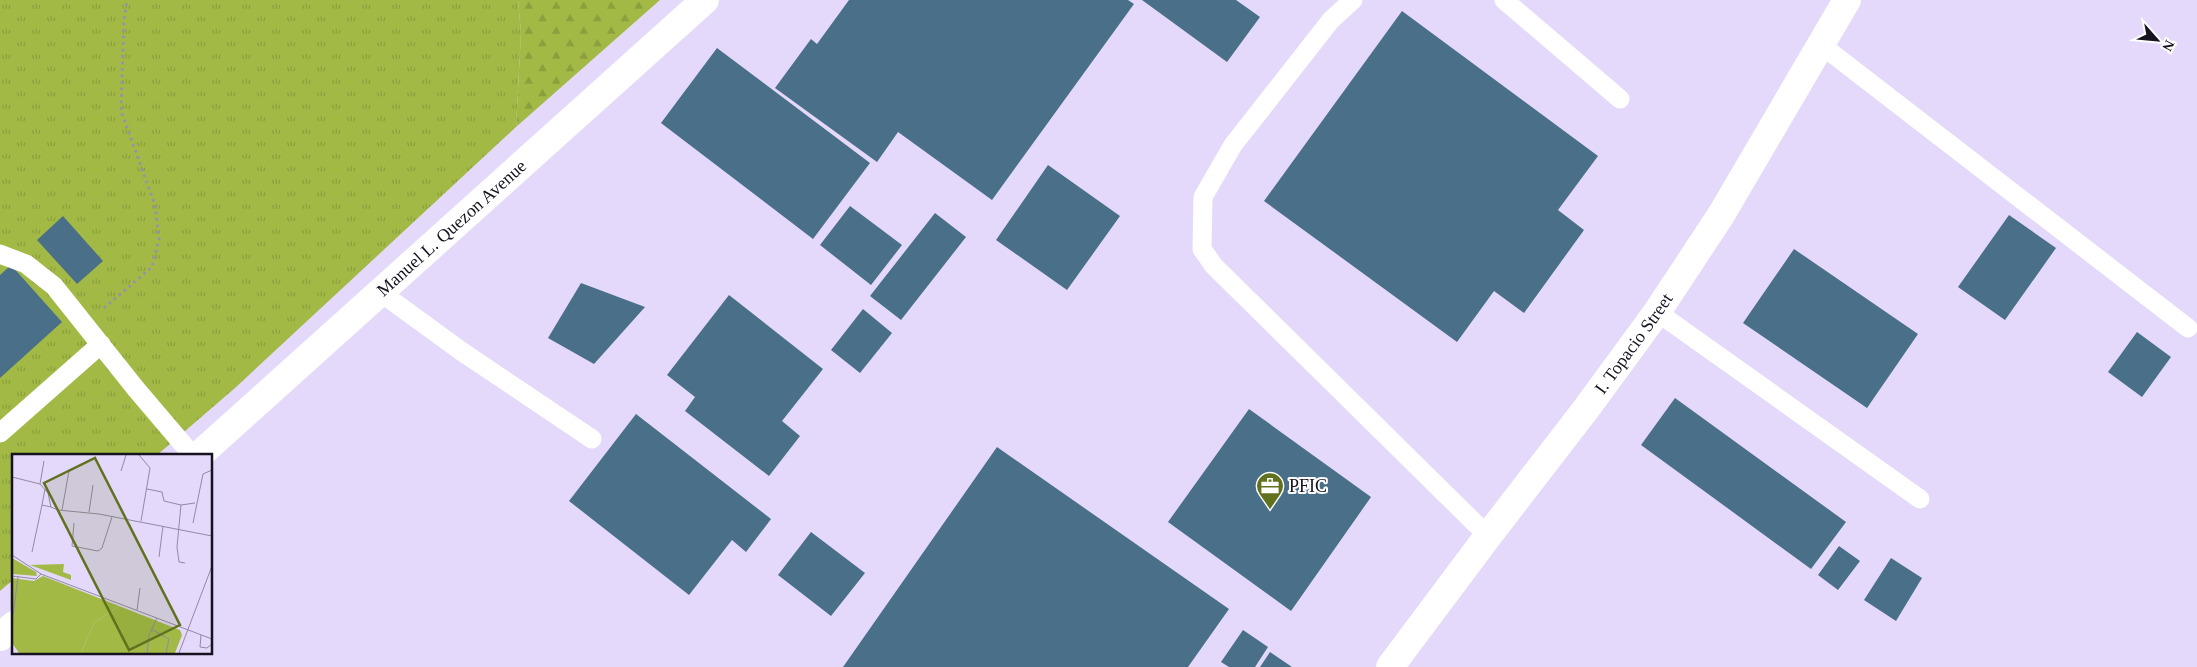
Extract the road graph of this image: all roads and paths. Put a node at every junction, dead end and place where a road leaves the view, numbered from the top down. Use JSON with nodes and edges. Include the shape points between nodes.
{"nodes":[{"id":1,"x":128,"y":0,"type":"edge"},
{"id":2,"x":705,"y":0,"type":"edge"},
{"id":3,"x":1353,"y":0,"type":"edge"},
{"id":4,"x":1504,"y":0,"type":"edge"},
{"id":5,"x":1846,"y":0,"type":"edge"},
{"id":6,"x":1820,"y":44,"type":"junction"},
{"id":7,"x":1620,"y":99,"type":"dead end"},
{"id":8,"x":0,"y":254,"type":"edge"},
{"id":9,"x":380,"y":292,"type":"junction"},
{"id":10,"x":1657,"y":312,"type":"junction"},
{"id":11,"x":85,"y":325,"type":"junction"},
{"id":12,"x":2188,"y":328,"type":"dead end"},
{"id":13,"x":100,"y":344,"type":"junction"},
{"id":14,"x":0,"y":432,"type":"edge"},
{"id":15,"x":592,"y":438,"type":"dead end"},
{"id":16,"x":191,"y":454,"type":"edge"},
{"id":17,"x":200,"y":454,"type":"edge"},
{"id":18,"x":1920,"y":499,"type":"dead end"},
{"id":19,"x":1488,"y":536,"type":"junction"},
{"id":20,"x":12,"y":627,"type":"edge"},
{"id":21,"x":0,"y":637,"type":"edge"},
{"id":22,"x":1390,"y":667,"type":"edge"}],
"edges":[{"from":1,"to":11,"type":"path","via":[[124,20],[122,111],[155,205],[159,239],[152,267]]},
{"from":2,"to":9,"type":"street","name":"Manuel L. Quezon Avenue"},
{"from":3,"to":19,"type":"lane","via":[[1331,20],[1232,145],[1203,197],[1202,249],[1214,266]]},
{"from":4,"to":7,"type":"lane"},
{"from":5,"to":6,"type":"street","name":"I. Topacio Street"},
{"from":6,"to":10,"type":"street","name":"I. Topacio Street","via":[[1721,215]]},
{"from":6,"to":12,"type":"lane"},
{"from":8,"to":11,"type":"lane","via":[[26,264],[54,286]]},
{"from":9,"to":15,"type":"lane","via":[[461,351]]},
{"from":9,"to":17,"type":"street","name":"Manuel L. Quezon Avenue"},
{"from":10,"to":18,"type":"lane"},
{"from":10,"to":19,"type":"street","name":"I. Topacio Street"},
{"from":11,"to":13,"type":"lane"},
{"from":13,"to":14,"type":"lane"},
{"from":13,"to":16,"type":"lane"},
{"from":19,"to":22,"type":"street","name":"I. Topacio Street"},
{"from":20,"to":21,"type":"street"}]}
